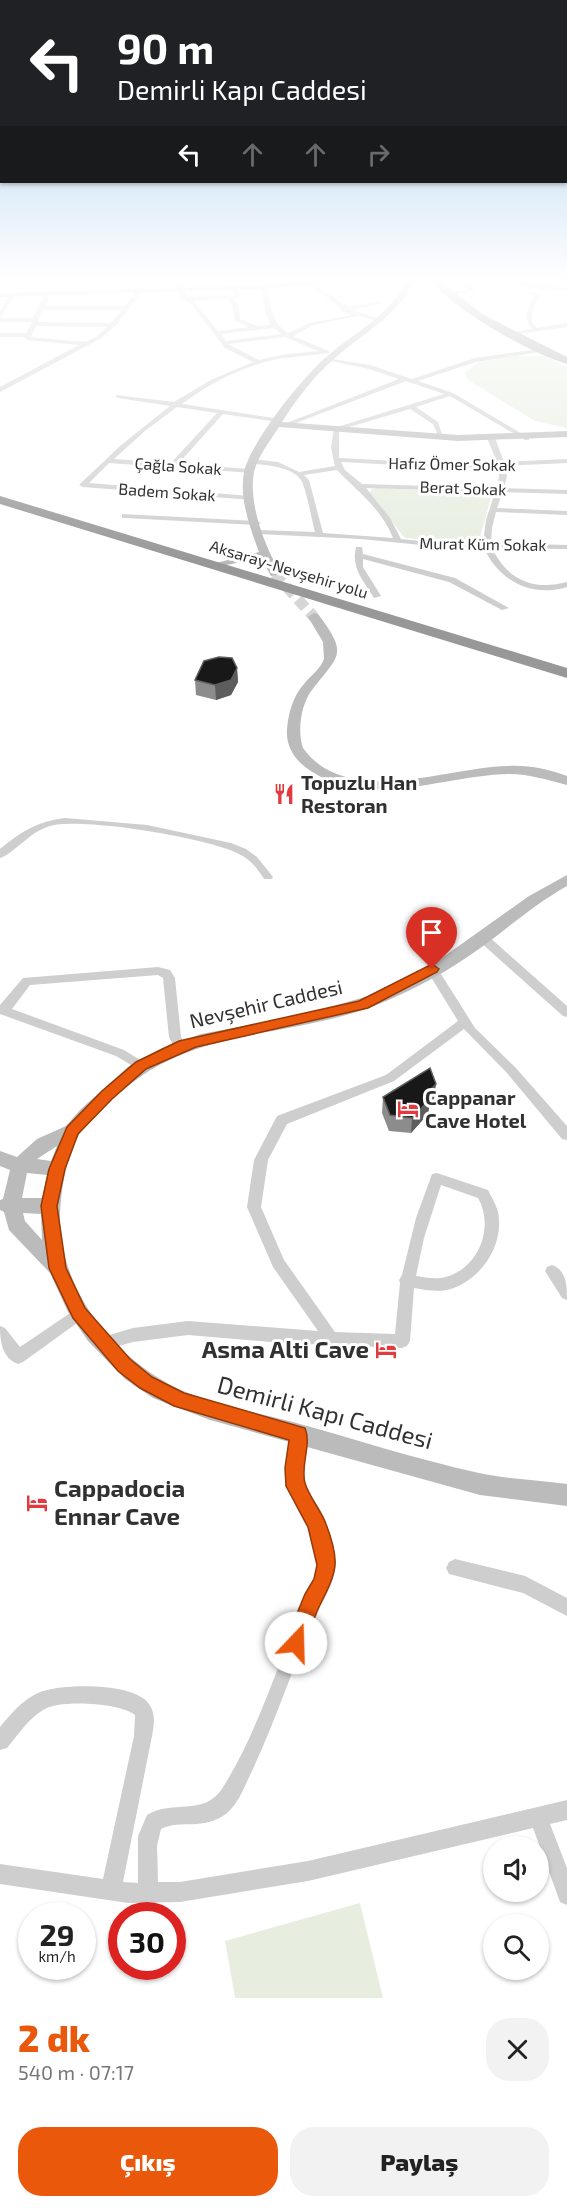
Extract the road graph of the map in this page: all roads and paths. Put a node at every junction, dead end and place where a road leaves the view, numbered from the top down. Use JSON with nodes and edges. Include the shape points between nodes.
{"nodes":[{"id":1,"x":31,"y":373,"type":"edge"},
{"id":2,"x":233,"y":373,"type":"edge"},
{"id":3,"x":312,"y":373,"type":"edge"},
{"id":4,"x":389,"y":373,"type":"edge"},
{"id":5,"x":431,"y":373,"type":"edge"},
{"id":6,"x":409,"y":380,"type":"junction"},
{"id":7,"x":0,"y":390,"type":"edge"},
{"id":8,"x":451,"y":394,"type":"junction"},
{"id":9,"x":118,"y":396,"type":"dead end"},
{"id":10,"x":176,"y":406,"type":"junction"},
{"id":11,"x":411,"y":406,"type":"junction"},
{"id":12,"x":221,"y":412,"type":"junction"},
{"id":13,"x":280,"y":423,"type":"junction"},
{"id":14,"x":336,"y":429,"type":"junction"},
{"id":15,"x":567,"y":434,"type":"edge"},
{"id":16,"x":441,"y":437,"type":"junction"},
{"id":17,"x":491,"y":438,"type":"junction"},
{"id":18,"x":527,"y":439,"type":"junction"},
{"id":19,"x":107,"y":461,"type":"junction"},
{"id":20,"x":567,"y":461,"type":"edge"},
{"id":21,"x":339,"y":464,"type":"junction"},
{"id":22,"x":172,"y":466,"type":"junction"},
{"id":23,"x":252,"y":466,"type":"junction"},
{"id":24,"x":502,"y":466,"type":"junction"},
{"id":25,"x":298,"y":474,"type":"junction"},
{"id":26,"x":359,"y":486,"type":"junction"},
{"id":27,"x":498,"y":489,"type":"junction"},
{"id":28,"x":567,"y":492,"type":"edge"},
{"id":29,"x":250,"y":498,"type":"junction"},
{"id":30,"x":0,"y":500,"type":"edge"},
{"id":31,"x":493,"y":510,"type":"junction"},
{"id":32,"x":0,"y":512,"type":"edge"},
{"id":33,"x":567,"y":513,"type":"edge"},
{"id":34,"x":125,"y":516,"type":"dead end"},
{"id":35,"x":258,"y":528,"type":"junction"},
{"id":36,"x":319,"y":534,"type":"junction"},
{"id":37,"x":361,"y":537,"type":"junction"},
{"id":38,"x":398,"y":542,"type":"junction"},
{"id":39,"x":487,"y":547,"type":"junction"},
{"id":40,"x":567,"y":547,"type":"edge"},
{"id":41,"x":265,"y":554,"type":"junction"},
{"id":42,"x":358,"y":555,"type":"junction"},
{"id":43,"x":216,"y":566,"type":"junction"},
{"id":44,"x":275,"y":574,"type":"tunnel mouth"},
{"id":45,"x":567,"y":584,"type":"edge"},
{"id":46,"x":377,"y":597,"type":"dead end"},
{"id":47,"x":505,"y":608,"type":"dead end"},
{"id":48,"x":314,"y":617,"type":"tunnel mouth"},
{"id":49,"x":567,"y":673,"type":"edge"},
{"id":50,"x":567,"y":684,"type":"edge"},
{"id":51,"x":567,"y":781,"type":"edge"},
{"id":52,"x":0,"y":855,"type":"edge"},
{"id":53,"x":268,"y":877,"type":"dead end"},
{"id":54,"x":567,"y":880,"type":"edge"},
{"id":55,"x":483,"y":939,"type":"junction"},
{"id":56,"x":432,"y":969,"type":"junction"},
{"id":57,"x":2,"y":1010,"type":"edge"},
{"id":58,"x":567,"y":1013,"type":"edge"},
{"id":59,"x":466,"y":1020,"type":"junction"},
{"id":60,"x":179,"y":1046,"type":"junction"},
{"id":61,"x":141,"y":1066,"type":"junction"},
{"id":62,"x":72,"y":1131,"type":"junction"},
{"id":63,"x":567,"y":1135,"type":"edge"},
{"id":64,"x":4,"y":1163,"type":"edge"},
{"id":65,"x":57,"y":1169,"type":"junction"},
{"id":66,"x":4,"y":1204,"type":"edge"},
{"id":67,"x":49,"y":1206,"type":"junction"},
{"id":68,"x":57,"y":1268,"type":"junction"},
{"id":69,"x":552,"y":1271,"type":"dead end"},
{"id":70,"x":406,"y":1280,"type":"junction"},
{"id":71,"x":567,"y":1294,"type":"edge"},
{"id":72,"x":79,"y":1313,"type":"junction"},
{"id":73,"x":0,"y":1333,"type":"edge"},
{"id":74,"x":332,"y":1339,"type":"junction"},
{"id":75,"x":104,"y":1343,"type":"junction"},
{"id":76,"x":298,"y":1434,"type":"junction"},
{"id":77,"x":567,"y":1495,"type":"edge"},
{"id":78,"x":455,"y":1568,"type":"dead end"},
{"id":79,"x":567,"y":1607,"type":"edge"},
{"id":80,"x":0,"y":1741,"type":"edge"},
{"id":81,"x":567,"y":1810,"type":"edge"},
{"id":82,"x":538,"y":1816,"type":"junction"},
{"id":83,"x":0,"y":1874,"type":"edge"},
{"id":84,"x":111,"y":1891,"type":"junction"},
{"id":85,"x":148,"y":1894,"type":"junction"},
{"id":86,"x":567,"y":1895,"type":"edge"}],
"edges":[{"from":1,"to":7,"type":"street"},
{"from":2,"to":10,"type":"street"},
{"from":3,"to":13,"type":"street","via":[[295,391]]},
{"from":4,"to":6,"type":"street"},
{"from":5,"to":6,"type":"street"},
{"from":6,"to":8,"type":"street"},
{"from":6,"to":13,"type":"street"},
{"from":8,"to":11,"type":"street"},
{"from":8,"to":18,"type":"street"},
{"from":9,"to":10,"type":"street"},
{"from":10,"to":12,"type":"street"},
{"from":10,"to":19,"type":"street","via":[[136,434]]},
{"from":11,"to":14,"type":"street"},
{"from":11,"to":16,"type":"street","via":[[436,423]]},
{"from":12,"to":13,"type":"street"},
{"from":12,"to":22,"type":"street"},
{"from":13,"to":14,"type":"street"},
{"from":13,"to":23,"type":"street"},
{"from":14,"to":16,"type":"street"},
{"from":14,"to":21,"type":"street","via":[[334,446]]},
{"from":15,"to":18,"type":"street"},
{"from":16,"to":17,"type":"street"},
{"from":17,"to":18,"type":"street"},
{"from":17,"to":24,"type":"street"},
{"from":19,"to":22,"type":"street","name":"Çağla Sokak"},
{"from":19,"to":29,"type":"street","name":"Badem Sokak","via":[[83,485]]},
{"from":20,"to":24,"type":"street","name":"Hafız Ömer Sokak"},
{"from":21,"to":24,"type":"street","name":"Hafız Ömer Sokak"},
{"from":21,"to":25,"type":"street","name":"Hafız Ömer Sokak"},
{"from":21,"to":26,"type":"street"},
{"from":22,"to":23,"type":"street","name":"Çağla Sokak"},
{"from":23,"to":25,"type":"street","name":"Çağla Sokak","via":[[275,464]]},
{"from":23,"to":29,"type":"street"},
{"from":24,"to":27,"type":"street"},
{"from":25,"to":36,"type":"street","via":[[305,480]]},
{"from":26,"to":27,"type":"street","name":"Berat Sokak"},
{"from":26,"to":38,"type":"street","via":[[395,532]]},
{"from":27,"to":28,"type":"street","name":"Berat Sokak"},
{"from":27,"to":31,"type":"street"},
{"from":29,"to":35,"type":"street"},
{"from":30,"to":43,"type":"highway","name":"Aksaray-Nevşehir yolu"},
{"from":31,"to":33,"type":"street"},
{"from":31,"to":39,"type":"street"},
{"from":32,"to":50,"type":"highway","name":"Aksaray-Nevşehir yolu"},
{"from":34,"to":35,"type":"street","name":"Murat Küm Sokak"},
{"from":35,"to":36,"type":"street","name":"Murat Küm Sokak"},
{"from":35,"to":41,"type":"street"},
{"from":36,"to":37,"type":"street","name":"Murat Küm Sokak"},
{"from":37,"to":38,"type":"street","name":"Murat Küm Sokak"},
{"from":37,"to":42,"type":"street"},
{"from":38,"to":39,"type":"street","name":"Murat Küm Sokak"},
{"from":39,"to":40,"type":"street","name":"Murat Küm Sokak"},
{"from":39,"to":45,"type":"street","via":[[507,575],[522,584],[546,590]]},
{"from":41,"to":43,"type":"street"},
{"from":41,"to":44,"type":"street"},
{"from":42,"to":46,"type":"street","via":[[359,567]]},
{"from":42,"to":47,"type":"street","via":[[452,580]]},
{"from":43,"to":49,"type":"highway","name":"Aksaray-Nevşehir yolu"},
{"from":48,"to":51,"type":"street","via":[[327,635],[330,658],[303,694],[294,741],[311,764],[338,777],[374,785],[500,770],[543,773]]},
{"from":52,"to":53,"type":"street","via":[[21,836],[51,822],[81,819],[241,850],[261,864]]},
{"from":54,"to":55,"type":"street","name":"Nevşehir Caddesi","via":[[538,896]]},
{"from":55,"to":56,"type":"street","name":"Nevşehir Caddesi"},
{"from":55,"to":58,"type":"street"},
{"from":56,"to":59,"type":"street"},
{"from":56,"to":60,"type":"street","name":"Nevşehir Caddesi","via":[[363,1005]]},
{"from":57,"to":60,"type":"street","via":[[27,981],[158,971],[169,978]]},
{"from":57,"to":61,"type":"street","via":[[120,1053]]},
{"from":59,"to":63,"type":"street","via":[[471,1031]]},
{"from":59,"to":74,"type":"street","via":[[390,1078],[282,1120],[261,1160],[254,1207],[278,1263]]},
{"from":60,"to":61,"type":"street","name":"Nevşehir Caddesi"},
{"from":61,"to":62,"type":"street","name":"Nevşehir Caddesi"},
{"from":62,"to":64,"type":"street","name":"Nevşehir Caddesi"},
{"from":62,"to":65,"type":"street","name":"Nevşehir Caddesi"},
{"from":64,"to":65,"type":"street"},
{"from":64,"to":66,"type":"street"},
{"from":65,"to":67,"type":"street","name":"Nevşehir Caddesi"},
{"from":66,"to":67,"type":"street"},
{"from":66,"to":68,"type":"street","name":"Demirli Kapı Caddesi","via":[[16,1224]]},
{"from":67,"to":68,"type":"street","name":"Demirli Kapı Caddesi"},
{"from":68,"to":72,"type":"street","name":"Demirli Kapı Caddesi"},
{"from":69,"to":71,"type":"street"},
{"from":70,"to":70,"type":"street","via":[[436,1178],[483,1194],[493,1213],[487,1252],[454,1281],[428,1284]]},
{"from":70,"to":74,"type":"street","via":[[402,1341]]},
{"from":72,"to":73,"type":"street","via":[[18,1358]]},
{"from":72,"to":75,"type":"street","name":"Demirli Kapı Caddesi"},
{"from":74,"to":75,"type":"street","via":[[188,1328],[142,1333]]},
{"from":75,"to":76,"type":"street","name":"Demirli Kapı Caddesi","via":[[146,1383],[171,1396]]},
{"from":76,"to":77,"type":"street","name":"Demirli Kapı Caddesi","via":[[480,1484]]},
{"from":76,"to":85,"type":"street","via":[[296,1486],[317,1524],[324,1547],[323,1582],[231,1792],[220,1806],[203,1816],[153,1822],[147,1846]]},
{"from":78,"to":79,"type":"street","via":[[525,1585]]},
{"from":80,"to":84,"type":"street","via":[[32,1707],[51,1697],[116,1696],[142,1708],[143,1736]]},
{"from":81,"to":82,"type":"street"},
{"from":82,"to":85,"type":"street","via":[[308,1871],[207,1889]]},
{"from":82,"to":86,"type":"street"},
{"from":83,"to":84,"type":"street"},
{"from":84,"to":85,"type":"street"}]}
